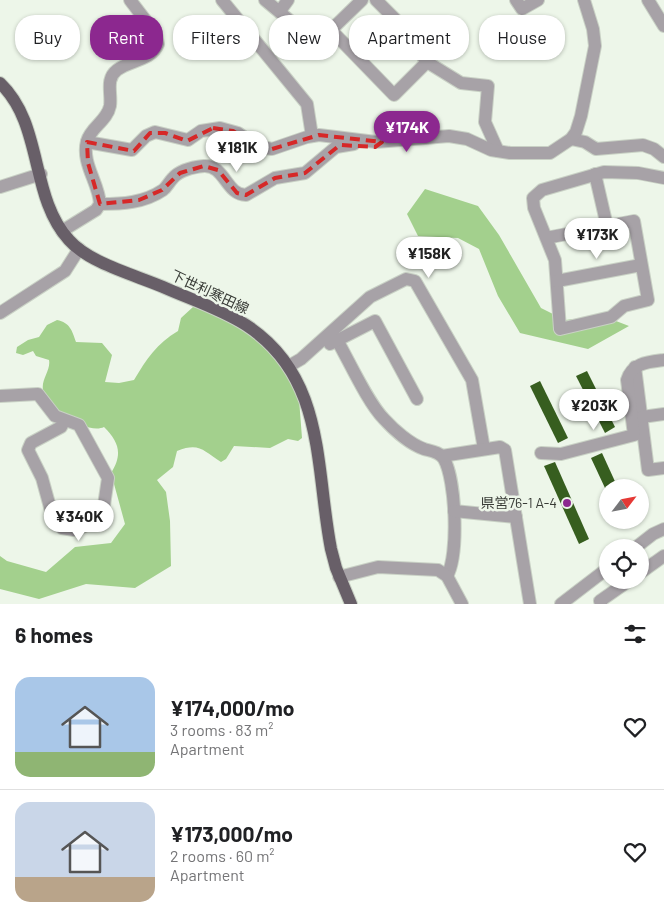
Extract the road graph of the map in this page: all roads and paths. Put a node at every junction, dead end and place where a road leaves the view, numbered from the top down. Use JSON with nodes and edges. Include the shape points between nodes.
{"nodes":[{"id":1,"x":130,"y":0,"type":"edge"},
{"id":2,"x":222,"y":0,"type":"edge"},
{"id":3,"x":265,"y":0,"type":"edge"},
{"id":4,"x":288,"y":0,"type":"edge"},
{"id":5,"x":362,"y":0,"type":"edge"},
{"id":6,"x":376,"y":0,"type":"edge"},
{"id":7,"x":516,"y":0,"type":"edge"},
{"id":8,"x":538,"y":0,"type":"edge"},
{"id":9,"x":584,"y":0,"type":"edge"},
{"id":10,"x":648,"y":0,"type":"edge"},
{"id":11,"x":280,"y":11,"type":"junction"},
{"id":12,"x":284,"y":15,"type":"edge"},
{"id":13,"x":339,"y":22,"type":"edge"},
{"id":14,"x":664,"y":26,"type":"edge"},
{"id":15,"x":339,"y":38,"type":"edge"},
{"id":16,"x":427,"y":62,"type":"junction"},
{"id":17,"x":0,"y":83,"type":"edge"},
{"id":18,"x":312,"y":136,"type":"junction"},
{"id":19,"x":571,"y":139,"type":"junction"},
{"id":20,"x":87,"y":142,"type":"junction"},
{"id":21,"x":382,"y":142,"type":"junction"},
{"id":22,"x":498,"y":151,"type":"junction"},
{"id":23,"x":664,"y":157,"type":"edge"},
{"id":24,"x":41,"y":174,"type":"junction"},
{"id":25,"x":595,"y":174,"type":"junction"},
{"id":26,"x":664,"y":178,"type":"edge"},
{"id":27,"x":0,"y":187,"type":"edge"},
{"id":28,"x":100,"y":204,"type":"junction"},
{"id":29,"x":607,"y":226,"type":"junction"},
{"id":30,"x":62,"y":231,"type":"junction"},
{"id":31,"x":546,"y":238,"type":"junction"},
{"id":32,"x":79,"y":249,"type":"junction"},
{"id":33,"x":642,"y":265,"type":"junction"},
{"id":34,"x":557,"y":281,"type":"junction"},
{"id":35,"x":0,"y":313,"type":"edge"},
{"id":36,"x":337,"y":340,"type":"junction"},
{"id":37,"x":301,"y":358,"type":"junction"},
{"id":38,"x":664,"y":360,"type":"edge"},
{"id":39,"x":289,"y":366,"type":"junction"},
{"id":40,"x":635,"y":366,"type":"junction"},
{"id":41,"x":0,"y":396,"type":"edge"},
{"id":42,"x":416,"y":399,"type":"dead end"},
{"id":43,"x":664,"y":414,"type":"edge"},
{"id":44,"x":642,"y":417,"type":"junction"},
{"id":45,"x":64,"y":421,"type":"junction"},
{"id":46,"x":484,"y":449,"type":"junction"},
{"id":47,"x":541,"y":453,"type":"dead end"},
{"id":48,"x":442,"y":456,"type":"junction"},
{"id":49,"x":664,"y":468,"type":"edge"},
{"id":50,"x":454,"y":512,"type":"junction"},
{"id":51,"x":516,"y":517,"type":"junction"},
{"id":52,"x":664,"y":529,"type":"edge"},
{"id":53,"x":647,"y":539,"type":"edge"},
{"id":54,"x":664,"y":556,"type":"edge"},
{"id":55,"x":649,"y":567,"type":"edge"},
{"id":56,"x":599,"y":575,"type":"edge"},
{"id":57,"x":447,"y":576,"type":"junction"},
{"id":58,"x":339,"y":577,"type":"junction"},
{"id":59,"x":617,"y":589,"type":"edge"},
{"id":60,"x":351,"y":604,"type":"edge"},
{"id":61,"x":462,"y":604,"type":"edge"},
{"id":62,"x":530,"y":604,"type":"edge"},
{"id":63,"x":561,"y":604,"type":"edge"},
{"id":64,"x":601,"y":604,"type":"edge"}],
"edges":[{"from":1,"to":20,"type":"street","via":[[155,32],[158,44],[148,55],[113,73],[109,109]]},
{"from":2,"to":18,"type":"street","via":[[307,104]]},
{"from":3,"to":11,"type":"street"},
{"from":4,"to":11,"type":"street"},
{"from":5,"to":13,"type":"street"},
{"from":6,"to":16,"type":"street","via":[[395,19]]},
{"from":7,"to":8,"type":"street","via":[[522,9]]},
{"from":9,"to":19,"type":"street","via":[[595,46],[581,116]]},
{"from":10,"to":14,"type":"street"},
{"from":11,"to":12,"type":"street"},
{"from":15,"to":16,"type":"street","via":[[394,94]]},
{"from":16,"to":22,"type":"street","via":[[462,83],[488,86],[485,122]]},
{"from":17,"to":24,"type":"main road","name":"下世利寒田線","via":[[24,116]]},
{"from":18,"to":20,"type":"street","via":[[272,149],[256,146],[238,133],[220,128],[201,131],[188,140],[165,133],[150,133],[132,150]]},
{"from":18,"to":21,"type":"street"},
{"from":19,"to":22,"type":"street","via":[[550,153]]},
{"from":19,"to":23,"type":"street","via":[[596,149],[642,146],[654,149]]},
{"from":20,"to":28,"type":"street","via":[[88,163],[96,181]]},
{"from":21,"to":22,"type":"street","via":[[455,137]]},
{"from":21,"to":28,"type":"street","via":[[375,147],[353,143],[340,145],[305,173],[275,178],[246,194],[237,192],[218,170],[204,166],[180,173],[162,190],[135,202]]},
{"from":24,"to":27,"type":"street"},
{"from":24,"to":30,"type":"main road","name":"下世利寒田線","via":[[51,210]]},
{"from":25,"to":26,"type":"street","via":[[638,173]]},
{"from":25,"to":29,"type":"street"},
{"from":25,"to":31,"type":"street","via":[[542,190],[533,198]]},
{"from":28,"to":30,"type":"street","via":[[96,210]]},
{"from":29,"to":31,"type":"street"},
{"from":29,"to":33,"type":"street","via":[[634,221]]},
{"from":30,"to":32,"type":"main road","name":"下世利寒田線"},
{"from":31,"to":34,"type":"street","via":[[555,260]]},
{"from":32,"to":35,"type":"street","via":[[65,271]]},
{"from":32,"to":39,"type":"main road","name":"下世利寒田線","via":[[238,320],[270,344]]},
{"from":33,"to":34,"type":"street"},
{"from":33,"to":34,"type":"street","via":[[648,300],[624,306],[611,317],[560,329]]},
{"from":36,"to":37,"type":"street"},
{"from":36,"to":42,"type":"street","via":[[375,321]]},
{"from":36,"to":48,"type":"street","via":[[385,421],[413,443]]},
{"from":37,"to":39,"type":"street"},
{"from":37,"to":46,"type":"street","via":[[370,297],[406,279],[414,281],[472,380]]},
{"from":38,"to":40,"type":"street"},
{"from":39,"to":58,"type":"main road","name":"下世利寒田線","via":[[303,391],[311,415],[328,532]]},
{"from":40,"to":44,"type":"street"},
{"from":40,"to":47,"type":"street","via":[[627,380],[634,435],[561,454]]},
{"from":41,"to":45,"type":"street","via":[[38,394],[55,416]]},
{"from":43,"to":44,"type":"street"},
{"from":44,"to":49,"type":"street","via":[[648,470]]},
{"from":45,"to":45,"type":"street","via":[[61,427],[31,442],[28,450],[42,478],[53,518],[62,528],[74,530],[102,519],[108,483],[80,426]]},
{"from":46,"to":48,"type":"street"},
{"from":46,"to":51,"type":"street","via":[[500,447],[505,450]]},
{"from":48,"to":50,"type":"street"},
{"from":50,"to":51,"type":"street"},
{"from":50,"to":57,"type":"street","via":[[453,558]]},
{"from":51,"to":62,"type":"street"},
{"from":52,"to":53,"type":"street"},
{"from":54,"to":55,"type":"street"},
{"from":56,"to":63,"type":"street"},
{"from":57,"to":58,"type":"street","via":[[438,570],[392,566],[370,568]]},
{"from":57,"to":61,"type":"street"},
{"from":58,"to":60,"type":"main road","name":"下世利寒田線"},
{"from":59,"to":64,"type":"street","via":[[600,601]]}]}
